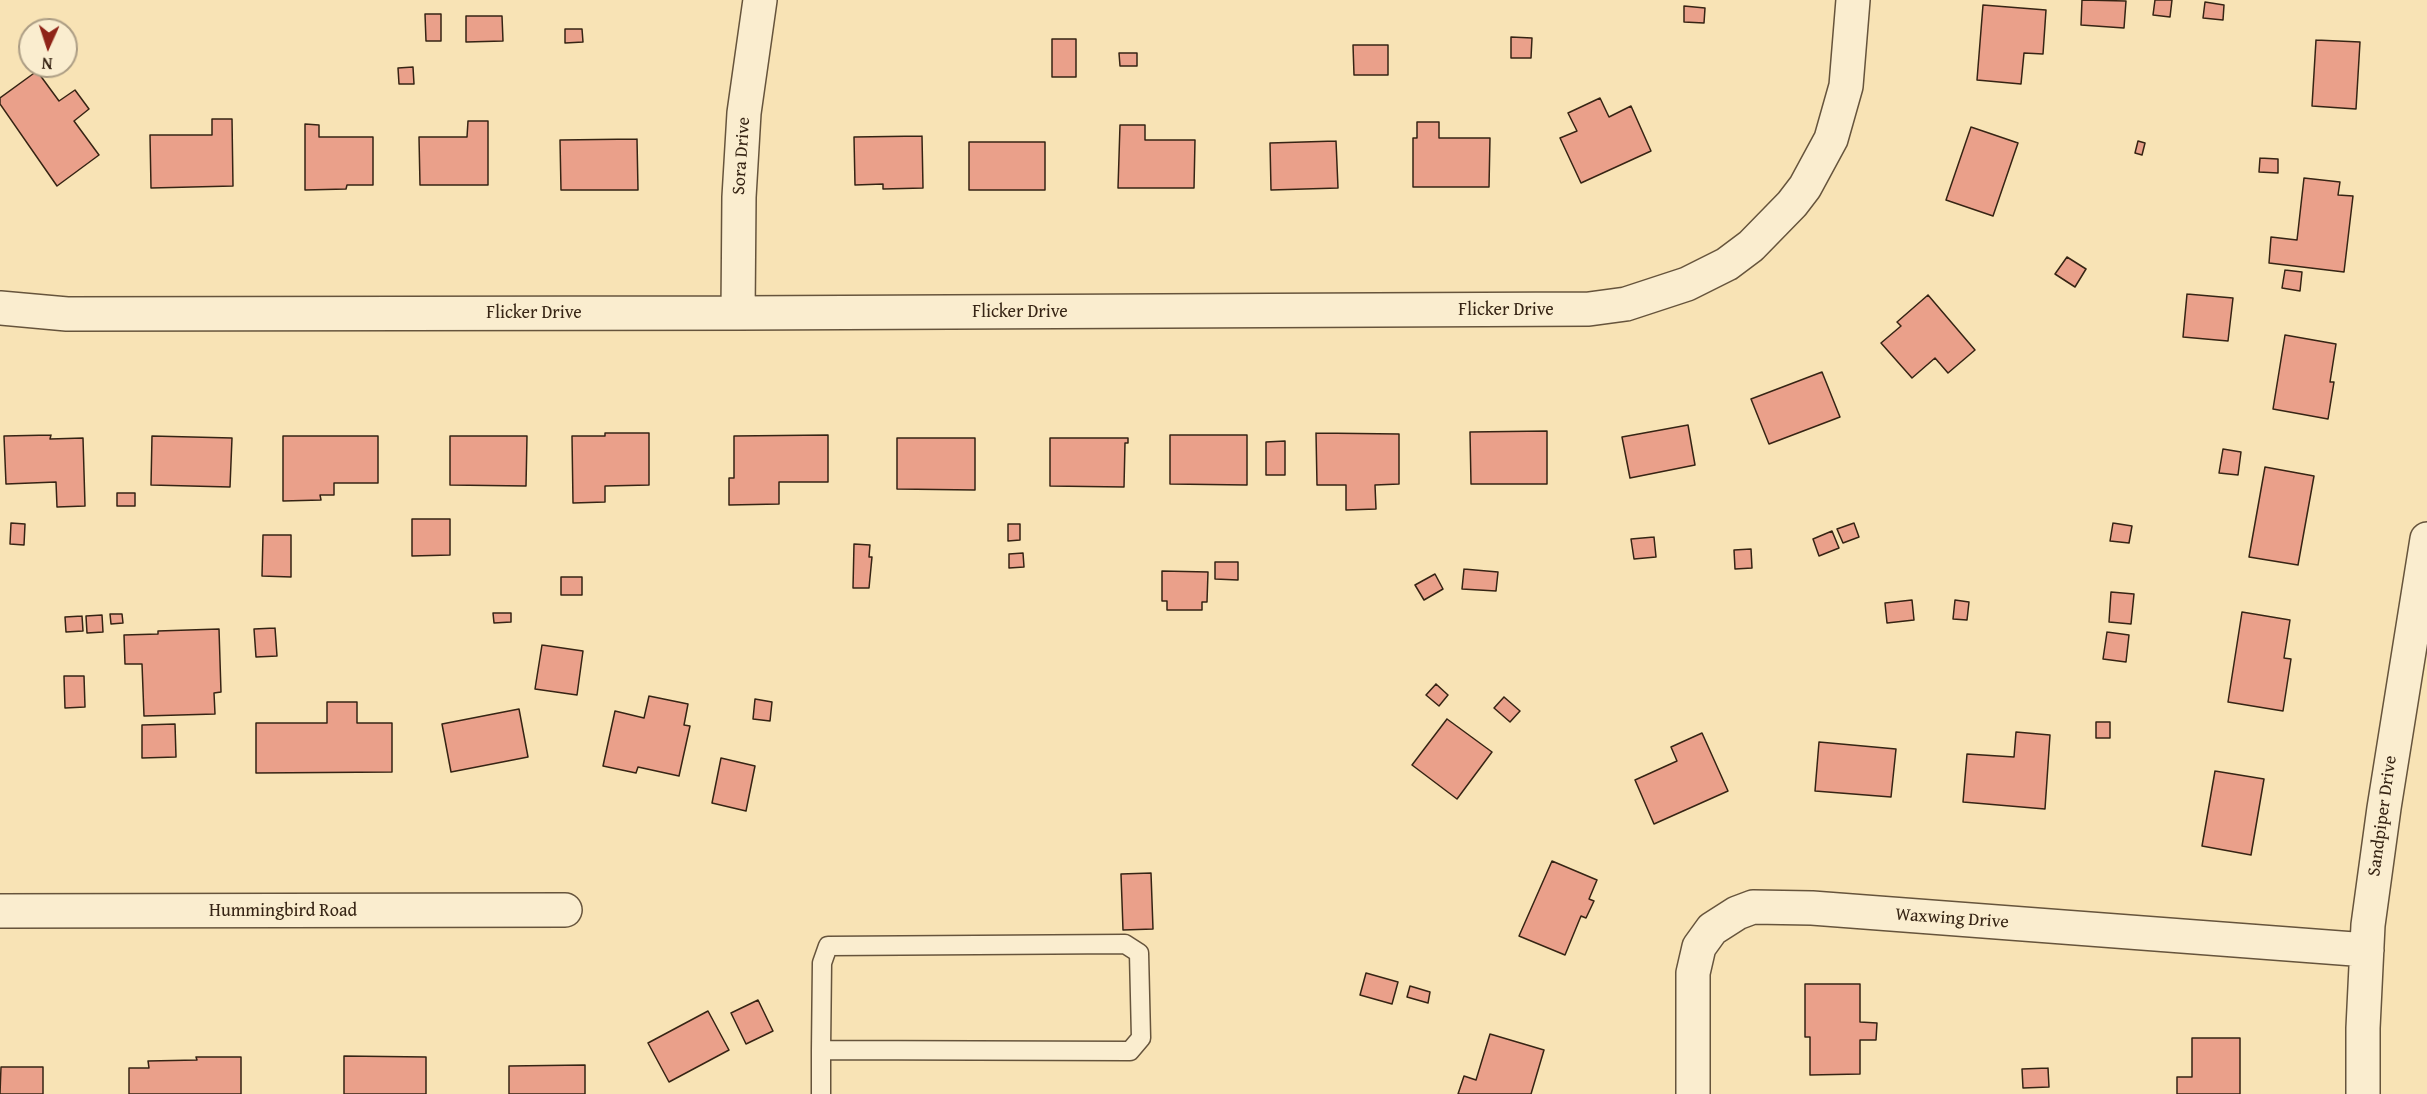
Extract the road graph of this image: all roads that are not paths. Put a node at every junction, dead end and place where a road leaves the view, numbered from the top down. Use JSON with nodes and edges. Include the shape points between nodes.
{"nodes":[{"id":1,"x":760,"y":0,"type":"edge"},
{"id":2,"x":1853,"y":0,"type":"edge"},
{"id":3,"x":0,"y":308,"type":"edge"},
{"id":4,"x":738,"y":313,"type":"junction"},
{"id":5,"x":2427,"y":540,"type":"edge"},
{"id":6,"x":565,"y":910,"type":"dead end"},
{"id":7,"x":0,"y":911,"type":"edge"},
{"id":8,"x":2367,"y":950,"type":"junction"},
{"id":9,"x":821,"y":1050,"type":"junction"},
{"id":10,"x":821,"y":1094,"type":"edge"},
{"id":11,"x":1693,"y":1094,"type":"edge"},
{"id":12,"x":2363,"y":1094,"type":"edge"}],
"edges":[{"from":1,"to":4,"type":"street","name":"Sora Drive","via":[[744,113]]},
{"from":2,"to":4,"type":"street","name":"Flicker Drive","via":[[1845,86],[1831,139],[1805,187],[1751,246],[1727,264],[1687,284],[1626,304],[1589,309]]},
{"from":3,"to":4,"type":"street","name":"Flicker Drive","via":[[67,314]]},
{"from":5,"to":8,"type":"street","name":"Sandpiper Drive","via":[[2384,808]]},
{"from":6,"to":7,"type":"street","name":"Hummingbird Road"},
{"from":8,"to":11,"type":"street","name":"Waxwing Drive","via":[[1754,907],[1712,929],[1700,947],[1693,973]]},
{"from":8,"to":12,"type":"street","name":"Sandpiper Drive"},
{"from":9,"to":9,"type":"lane","via":[[822,963],[828,946],[1125,945],[1139,953],[1141,1038],[1130,1051]]},
{"from":9,"to":10,"type":"lane"}]}
